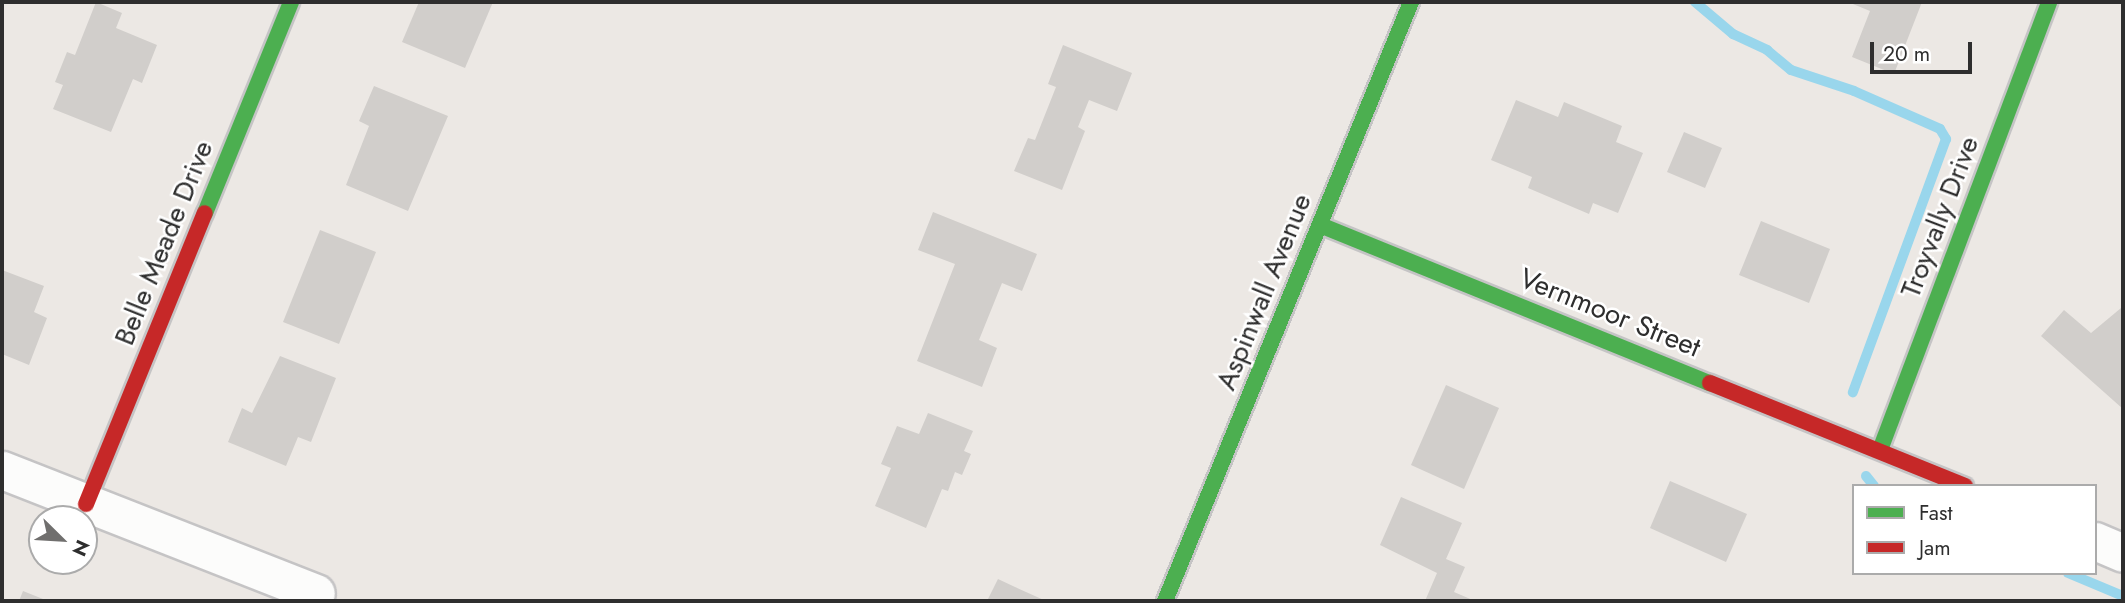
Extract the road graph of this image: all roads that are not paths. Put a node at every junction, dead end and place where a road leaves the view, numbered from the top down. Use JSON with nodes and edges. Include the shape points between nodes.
{"nodes":[{"id":1,"x":291,"y":2,"type":"edge"},
{"id":2,"x":1411,"y":2,"type":"edge"},
{"id":3,"x":2049,"y":2,"type":"edge"},
{"id":4,"x":1320,"y":225,"type":"junction"},
{"id":5,"x":1881,"y":450,"type":"junction"},
{"id":6,"x":2,"y":470,"type":"edge"},
{"id":7,"x":1960,"y":484,"type":"edge"},
{"id":8,"x":86,"y":504,"type":"junction"},
{"id":9,"x":2097,"y":542,"type":"edge"},
{"id":10,"x":2123,"y":552,"type":"edge"},
{"id":11,"x":316,"y":593,"type":"dead end"},
{"id":12,"x":1166,"y":601,"type":"edge"}],
"edges":[{"from":1,"to":8,"type":"street","name":"Belle Meade Drive"},
{"from":2,"to":4,"type":"street","name":"Aspinwall Avenue"},
{"from":3,"to":5,"type":"street","name":"Troyvally Drive"},
{"from":4,"to":5,"type":"street","name":"Vernmoor Street"},
{"from":4,"to":12,"type":"street","name":"Aspinwall Avenue"},
{"from":5,"to":7,"type":"street","name":"Vernmoor Street"},
{"from":6,"to":8,"type":"street"},
{"from":8,"to":11,"type":"street"},
{"from":9,"to":10,"type":"street"}]}
